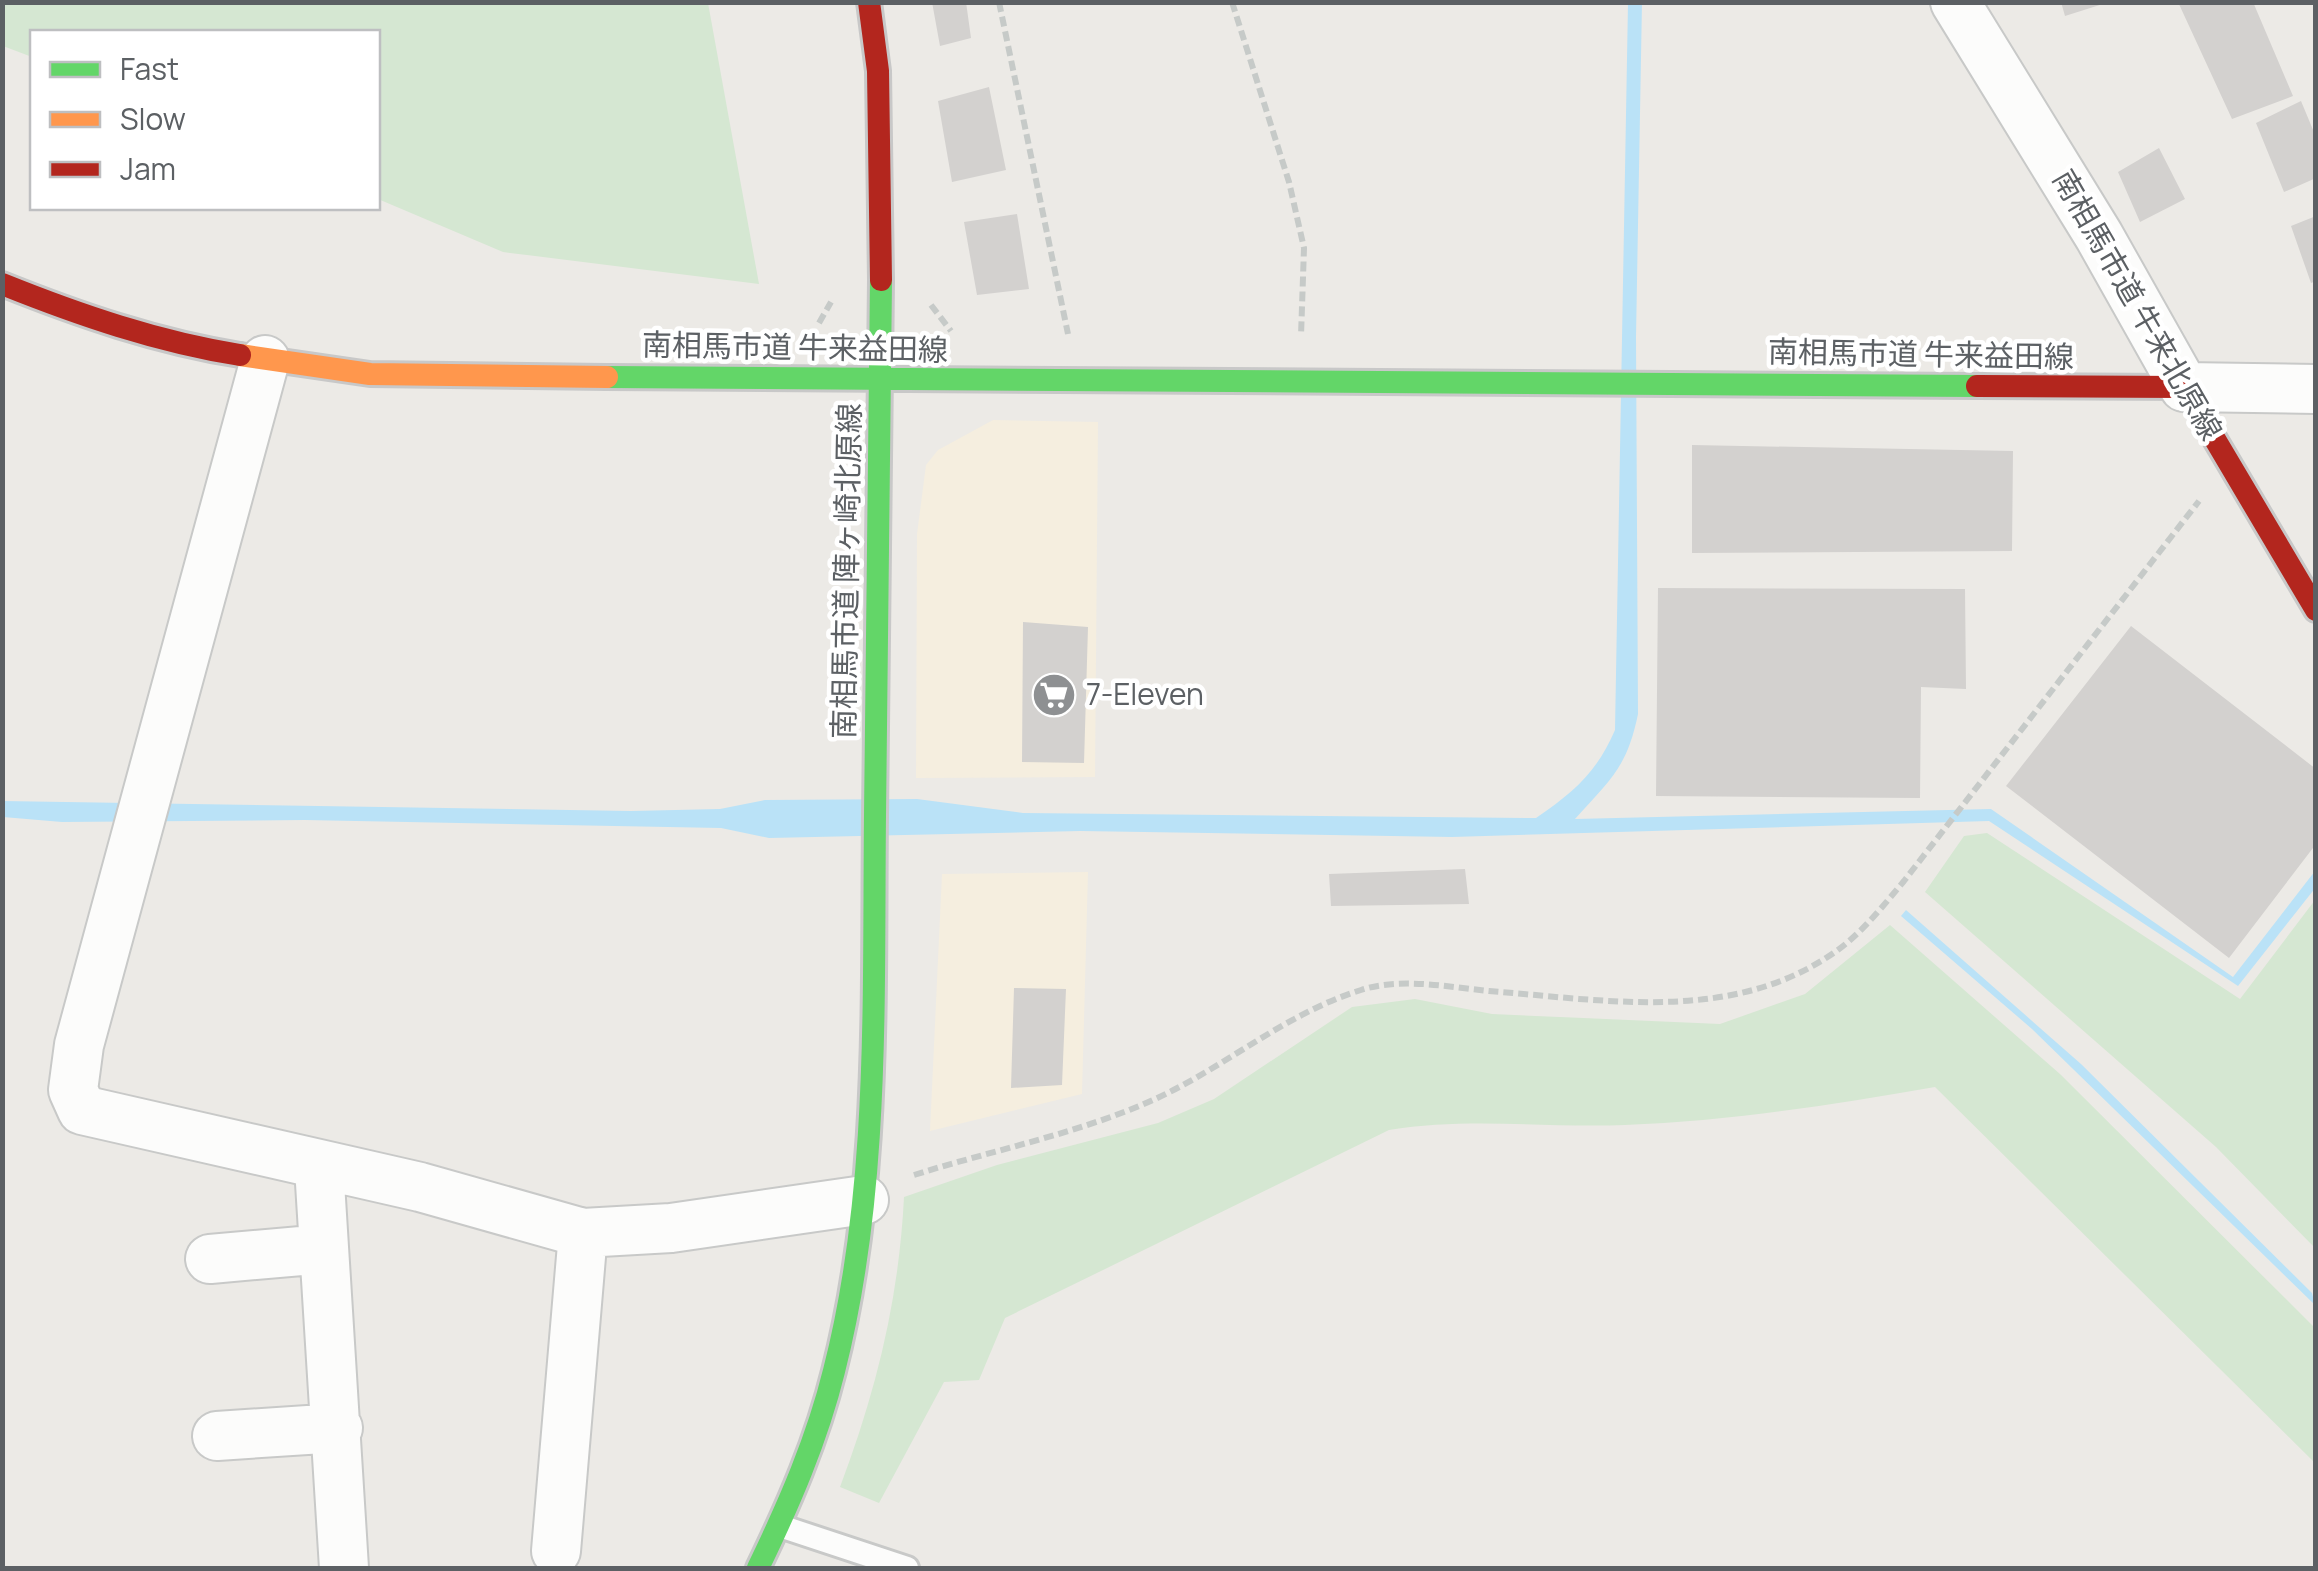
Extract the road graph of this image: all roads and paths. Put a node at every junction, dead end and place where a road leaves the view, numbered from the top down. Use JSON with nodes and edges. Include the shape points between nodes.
{"nodes":[{"id":1,"x":869,"y":2,"type":"edge"},
{"id":2,"x":998,"y":2,"type":"edge"},
{"id":3,"x":1232,"y":2,"type":"edge"},
{"id":4,"x":1955,"y":2,"type":"edge"},
{"id":5,"x":2,"y":284,"type":"edge"},
{"id":6,"x":264,"y":360,"type":"junction"},
{"id":7,"x":880,"y":378,"type":"junction"},
{"id":8,"x":1078,"y":382,"type":"junction"},
{"id":9,"x":1297,"y":384,"type":"junction"},
{"id":10,"x":2184,"y":387,"type":"junction"},
{"id":11,"x":2316,"y":389,"type":"edge"},
{"id":12,"x":2228,"y":462,"type":"junction"},
{"id":13,"x":2316,"y":610,"type":"edge"},
{"id":14,"x":319,"y":1167,"type":"junction"},
{"id":15,"x":864,"y":1200,"type":"junction"},
{"id":16,"x":583,"y":1233,"type":"junction"},
{"id":17,"x":324,"y":1249,"type":"junction"},
{"id":18,"x":210,"y":1259,"type":"dead end"},
{"id":19,"x":338,"y":1428,"type":"junction"},
{"id":20,"x":217,"y":1436,"type":"dead end"},
{"id":21,"x":780,"y":1526,"type":"junction"},
{"id":22,"x":556,"y":1551,"type":"dead end"},
{"id":23,"x":344,"y":1568,"type":"edge"},
{"id":24,"x":758,"y":1568,"type":"edge"},
{"id":25,"x":907,"y":1568,"type":"edge"}],
"edges":[{"from":1,"to":7,"type":"street","name":"南相馬市道 陣ヶ崎北原線","via":[[881,124]]},
{"from":2,"to":8,"type":"path"},
{"from":3,"to":9,"type":"path","via":[[1304,248]]},
{"from":4,"to":10,"type":"street","name":"南相馬市道 牛来北原線"},
{"from":5,"to":6,"type":"street","name":"南相馬市道 牛来益田線","via":[[114,326]]},
{"from":6,"to":7,"type":"street","name":"南相馬市道 牛来益田線","via":[[422,376]]},
{"from":6,"to":14,"type":"street","via":[[79,1045],[73,1090],[82,1110]]},
{"from":7,"to":8,"type":"street","name":"南相馬市道 牛来益田線"},
{"from":7,"to":15,"type":"street","name":"南相馬市道 陣ヶ崎北原線","via":[[873,1033]]},
{"from":8,"to":9,"type":"street","name":"南相馬市道 牛来益田線"},
{"from":9,"to":10,"type":"street","name":"南相馬市道 牛来益田線"},
{"from":10,"to":11,"type":"street"},
{"from":10,"to":12,"type":"street","name":"南相馬市道 牛来北原線"},
{"from":12,"to":13,"type":"street","name":"南相馬市道 牛来北原線"},
{"from":12,"to":15,"type":"path","via":[[1864,928],[1806,970],[1709,1001],[1420,985],[1362,989],[1152,1100],[904,1178]]},
{"from":14,"to":16,"type":"street","via":[[420,1187]]},
{"from":14,"to":17,"type":"street"},
{"from":15,"to":16,"type":"street","via":[[671,1228]]},
{"from":15,"to":21,"type":"street","via":[[838,1365]]},
{"from":16,"to":22,"type":"street"},
{"from":17,"to":18,"type":"street"},
{"from":17,"to":19,"type":"street"},
{"from":19,"to":20,"type":"street"},
{"from":19,"to":23,"type":"street"},
{"from":21,"to":24,"type":"street"},
{"from":21,"to":25,"type":"lane"}]}
